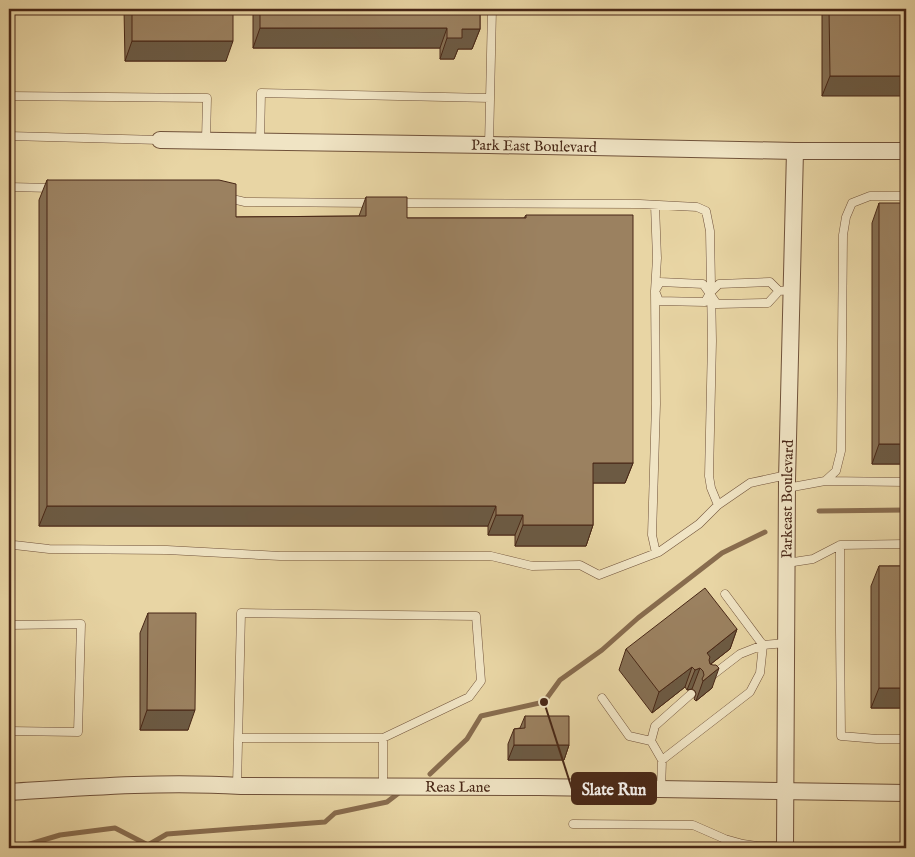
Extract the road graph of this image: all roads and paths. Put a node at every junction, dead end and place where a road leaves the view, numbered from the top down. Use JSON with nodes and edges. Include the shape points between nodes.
{"nodes":[{"id":1,"x":492,"y":9,"type":"edge"},
{"id":2,"x":9,"y":96,"type":"edge"},
{"id":3,"x":490,"y":98,"type":"junction"},
{"id":4,"x":9,"y":136,"type":"edge"},
{"id":5,"x":160,"y":140,"type":"joint"},
{"id":6,"x":206,"y":140,"type":"junction"},
{"id":7,"x":260,"y":141,"type":"junction"},
{"id":8,"x":489,"y":145,"type":"junction"},
{"id":9,"x":906,"y":150,"type":"edge"},
{"id":10,"x":795,"y":151,"type":"junction"},
{"id":11,"x":9,"y":187,"type":"edge"},
{"id":12,"x":57,"y":188,"type":"edge"},
{"id":13,"x":218,"y":195,"type":"edge"},
{"id":14,"x":906,"y":196,"type":"edge"},
{"id":15,"x":655,"y":205,"type":"junction"},
{"id":16,"x":785,"y":290,"type":"junction"},
{"id":17,"x":655,"y":291,"type":"junction"},
{"id":18,"x":710,"y":293,"type":"junction"},
{"id":19,"x":787,"y":481,"type":"junction"},
{"id":20,"x":825,"y":481,"type":"junction"},
{"id":21,"x":906,"y":482,"type":"edge"},
{"id":22,"x":718,"y":505,"type":"junction"},
{"id":23,"x":9,"y":543,"type":"edge"},
{"id":24,"x":840,"y":544,"type":"junction"},
{"id":25,"x":906,"y":544,"type":"edge"},
{"id":26,"x":656,"y":552,"type":"junction"},
{"id":27,"x":787,"y":563,"type":"junction"},
{"id":28,"x":725,"y":594,"type":"dead end"},
{"id":29,"x":9,"y":625,"type":"edge"},
{"id":30,"x":786,"y":643,"type":"junction"},
{"id":31,"x":763,"y":645,"type":"junction"},
{"id":32,"x":707,"y":680,"type":"edge"},
{"id":33,"x":691,"y":694,"type":"dead end"},
{"id":34,"x":602,"y":698,"type":"dead end"},
{"id":35,"x":9,"y":731,"type":"edge"},
{"id":36,"x":238,"y":738,"type":"junction"},
{"id":37,"x":383,"y":738,"type":"junction"},
{"id":38,"x":906,"y":739,"type":"edge"},
{"id":39,"x":651,"y":741,"type":"junction"},
{"id":40,"x":662,"y":760,"type":"junction"},
{"id":41,"x":237,"y":786,"type":"junction"},
{"id":42,"x":383,"y":786,"type":"junction"},
{"id":43,"x":661,"y":790,"type":"junction"},
{"id":44,"x":784,"y":790,"type":"junction"},
{"id":45,"x":9,"y":792,"type":"edge"},
{"id":46,"x":906,"y":793,"type":"edge"},
{"id":47,"x":573,"y":824,"type":"dead end"},
{"id":48,"x":725,"y":839,"type":"junction"},
{"id":49,"x":785,"y":847,"type":"edge"},
{"id":50,"x":727,"y":848,"type":"edge"}],
"edges":[{"from":1,"to":3,"type":"lane"},
{"from":2,"to":6,"type":"lane","via":[[207,98]]},
{"from":3,"to":7,"type":"lane","via":[[261,93]]},
{"from":3,"to":8,"type":"lane"},
{"from":4,"to":5,"type":"lane"},
{"from":5,"to":6,"type":"street","name":"Park East Boulevard"},
{"from":6,"to":7,"type":"street","name":"Park East Boulevard"},
{"from":7,"to":8,"type":"street","name":"Park East Boulevard"},
{"from":8,"to":10,"type":"street","name":"Park East Boulevard"},
{"from":9,"to":10,"type":"street","name":"Park East Boulevard"},
{"from":10,"to":16,"type":"street","name":"Parkeast Boulevard"},
{"from":11,"to":12,"type":"lane"},
{"from":13,"to":15,"type":"lane","via":[[245,202]]},
{"from":14,"to":20,"type":"lane","via":[[870,196],[852,203],[846,217],[843,235],[841,452],[836,471]]},
{"from":15,"to":17,"type":"lane"},
{"from":15,"to":18,"type":"lane","via":[[698,207],[706,211],[710,231]]},
{"from":16,"to":18,"type":"lane","via":[[770,282],[719,284]]},
{"from":16,"to":18,"type":"lane","via":[[768,303],[717,304]]},
{"from":16,"to":19,"type":"street","name":"Parkeast Boulevard"},
{"from":17,"to":18,"type":"lane","via":[[660,282],[703,284]]},
{"from":17,"to":18,"type":"lane","via":[[659,301],[705,302]]},
{"from":17,"to":26,"type":"lane","via":[[652,535]]},
{"from":18,"to":22,"type":"lane","via":[[709,476]]},
{"from":19,"to":20,"type":"lane"},
{"from":19,"to":22,"type":"lane","via":[[750,483]]},
{"from":19,"to":27,"type":"street","name":"Parkeast Boulevard"},
{"from":20,"to":21,"type":"lane"},
{"from":22,"to":26,"type":"lane","via":[[699,524]]},
{"from":23,"to":26,"type":"lane","via":[[49,549],[167,550],[280,556],[491,556],[532,566],[580,565],[599,575]]},
{"from":24,"to":25,"type":"lane"},
{"from":24,"to":27,"type":"lane","via":[[813,559]]},
{"from":24,"to":38,"type":"lane","via":[[841,736]]},
{"from":27,"to":30,"type":"street","name":"Parkeast Boulevard"},
{"from":28,"to":31,"type":"lane"},
{"from":29,"to":35,"type":"lane","via":[[81,624],[78,732]]},
{"from":30,"to":31,"type":"lane"},
{"from":30,"to":44,"type":"street","name":"Parkeast Boulevard"},
{"from":31,"to":32,"type":"lane","via":[[740,654]]},
{"from":31,"to":40,"type":"lane","via":[[760,673],[750,692]]},
{"from":33,"to":39,"type":"lane","via":[[655,726]]},
{"from":34,"to":39,"type":"lane","via":[[629,736]]},
{"from":36,"to":37,"type":"lane"},
{"from":36,"to":37,"type":"lane","via":[[241,612],[476,616],[481,681],[469,697]]},
{"from":36,"to":41,"type":"lane"},
{"from":37,"to":42,"type":"lane"},
{"from":39,"to":40,"type":"lane"},
{"from":40,"to":43,"type":"lane"},
{"from":41,"to":42,"type":"street","name":"Reas Lane"},
{"from":41,"to":45,"type":"street","name":"Reas Lane","via":[[102,786]]},
{"from":42,"to":43,"type":"street","name":"Reas Lane"},
{"from":43,"to":44,"type":"street","name":"Reas Lane"},
{"from":44,"to":46,"type":"street","name":"Reas Lane"},
{"from":44,"to":49,"type":"street","name":"Parkeast Boulevard"},
{"from":47,"to":48,"type":"lane","via":[[693,825]]},
{"from":48,"to":49,"type":"lane","via":[[757,846]]},
{"from":48,"to":50,"type":"lane"}]}
